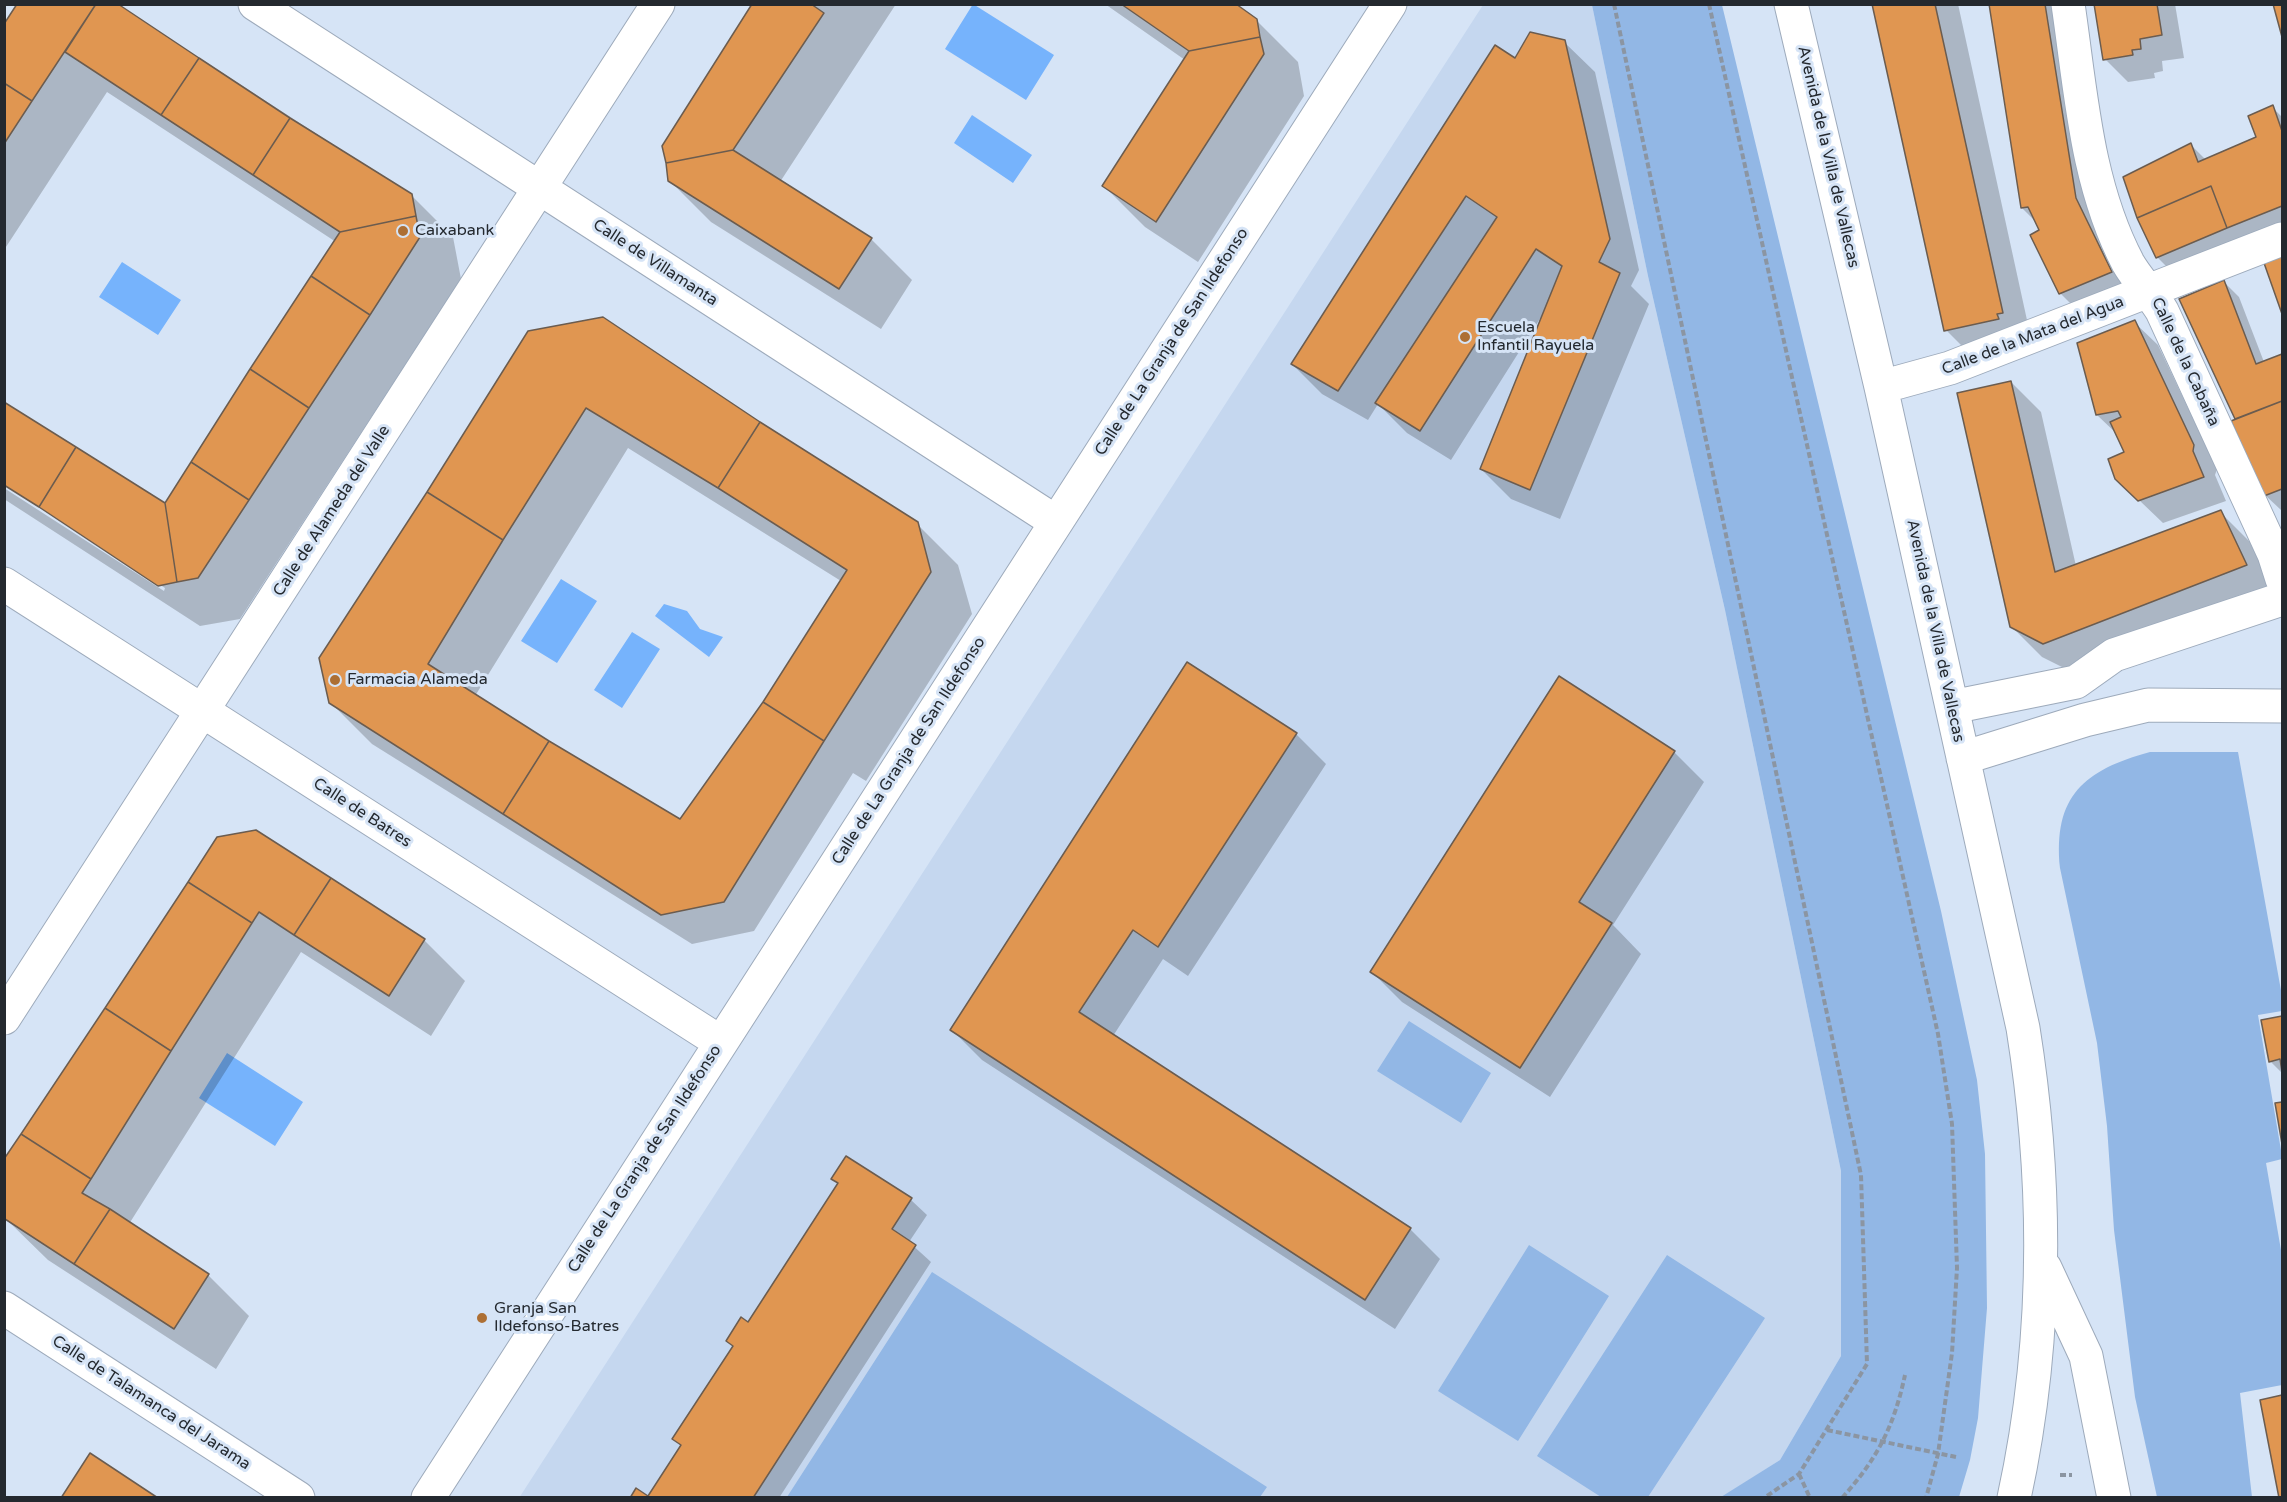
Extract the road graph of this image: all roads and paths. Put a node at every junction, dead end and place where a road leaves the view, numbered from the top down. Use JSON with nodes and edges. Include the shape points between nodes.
{"nodes":[{"id":1,"x":255,"y":4,"type":"edge"},
{"id":2,"x":658,"y":4,"type":"edge"},
{"id":3,"x":1614,"y":4,"type":"edge"},
{"id":4,"x":1709,"y":4,"type":"edge"},
{"id":5,"x":1791,"y":4,"type":"edge"},
{"id":6,"x":2068,"y":4,"type":"edge"},
{"id":7,"x":1389,"y":5,"type":"edge"},
{"id":8,"x":540,"y":188,"type":"junction"},
{"id":9,"x":2283,"y":239,"type":"edge"},
{"id":10,"x":2150,"y":290,"type":"junction"},
{"id":11,"x":1881,"y":387,"type":"junction"},
{"id":12,"x":1056,"y":522,"type":"junction"},
{"id":13,"x":2283,"y":579,"type":"edge"},
{"id":14,"x":4,"y":584,"type":"edge"},
{"id":15,"x":2283,"y":599,"type":"edge"},
{"id":16,"x":2076,"y":682,"type":"junction"},
{"id":17,"x":2148,"y":705,"type":"junction"},
{"id":18,"x":2283,"y":706,"type":"edge"},
{"id":19,"x":1952,"y":707,"type":"junction"},
{"id":20,"x":202,"y":711,"type":"junction"},
{"id":21,"x":1963,"y":758,"type":"junction"},
{"id":22,"x":4,"y":1018,"type":"edge"},
{"id":23,"x":720,"y":1042,"type":"junction"},
{"id":24,"x":2043,"y":1263,"type":"junction"},
{"id":25,"x":4,"y":1308,"type":"edge"},
{"id":26,"x":1905,"y":1375,"type":"dead end"},
{"id":27,"x":1827,"y":1430,"type":"junction"},
{"id":28,"x":1884,"y":1443,"type":"junction"},
{"id":29,"x":1938,"y":1454,"type":"junction"},
{"id":30,"x":1956,"y":1457,"type":"dead end"},
{"id":31,"x":1799,"y":1474,"type":"junction"},
{"id":32,"x":298,"y":1497,"type":"edge"},
{"id":33,"x":428,"y":1497,"type":"edge"},
{"id":34,"x":1764,"y":1497,"type":"edge"},
{"id":35,"x":1810,"y":1497,"type":"edge"},
{"id":36,"x":1842,"y":1497,"type":"edge"},
{"id":37,"x":1926,"y":1497,"type":"edge"},
{"id":38,"x":2014,"y":1497,"type":"edge"},
{"id":39,"x":2114,"y":1497,"type":"edge"}],
"edges":[{"from":1,"to":8,"type":"street","name":"Calle de Villamanta"},
{"from":2,"to":8,"type":"street","name":"Calle de Alameda del Valle"},
{"from":3,"to":27,"type":"path","via":[[1861,1176],[1867,1364]]},
{"from":4,"to":29,"type":"path","via":[[1940,1045],[1952,1124],[1957,1269],[1952,1353]]},
{"from":5,"to":11,"type":"street","name":"Avenida de la Villa de Vallecas"},
{"from":6,"to":10,"type":"street","name":"Calle de la Cabaña","via":[[2092,166],[2102,201],[2129,264]]},
{"from":7,"to":12,"type":"street","name":"Calle de La Granja de San Ildefonso"},
{"from":8,"to":12,"type":"street","name":"Calle de Villamanta"},
{"from":8,"to":20,"type":"street","name":"Calle de Alameda del Valle"},
{"from":9,"to":10,"type":"street","name":"Calle de la Mata del Agua"},
{"from":10,"to":11,"type":"street","name":"Calle de la Mata del Agua","via":[[1950,368]]},
{"from":10,"to":13,"type":"street","name":"Calle de la Cabaña"},
{"from":11,"to":19,"type":"street","name":"Avenida de la Villa de Vallecas"},
{"from":12,"to":23,"type":"street","name":"Calle de La Granja de San Ildefonso"},
{"from":14,"to":20,"type":"street","name":"Calle de Batres"},
{"from":15,"to":16,"type":"street","via":[[2114,655]]},
{"from":16,"to":17,"type":"street"},
{"from":16,"to":19,"type":"street"},
{"from":17,"to":18,"type":"street"},
{"from":17,"to":21,"type":"street"},
{"from":19,"to":21,"type":"street","name":"Avenida de la Villa de Vallecas"},
{"from":20,"to":22,"type":"street","name":"Calle de Alameda del Valle"},
{"from":20,"to":23,"type":"street","name":"Calle de Batres"},
{"from":21,"to":24,"type":"street","name":"Avenida de la Villa de Vallecas","via":[[2024,1028],[2035,1111]]},
{"from":23,"to":33,"type":"street","name":"Calle de La Granja de San Ildefonso"},
{"from":24,"to":38,"type":"street","name":"Avenida de la Villa de Vallecas","via":[[2032,1404]]},
{"from":24,"to":39,"type":"street","name":"Avenida de la Villa de Vallecas","via":[[2086,1356]]},
{"from":25,"to":32,"type":"street","name":"Calle de Talamanca del Jarama"},
{"from":26,"to":28,"type":"path","via":[[1898,1410]]},
{"from":27,"to":28,"type":"path"},
{"from":27,"to":31,"type":"path"},
{"from":28,"to":29,"type":"path"},
{"from":28,"to":36,"type":"path","via":[[1860,1479]]},
{"from":29,"to":30,"type":"path"},
{"from":29,"to":37,"type":"path"},
{"from":31,"to":34,"type":"path"},
{"from":31,"to":35,"type":"path"}]}
